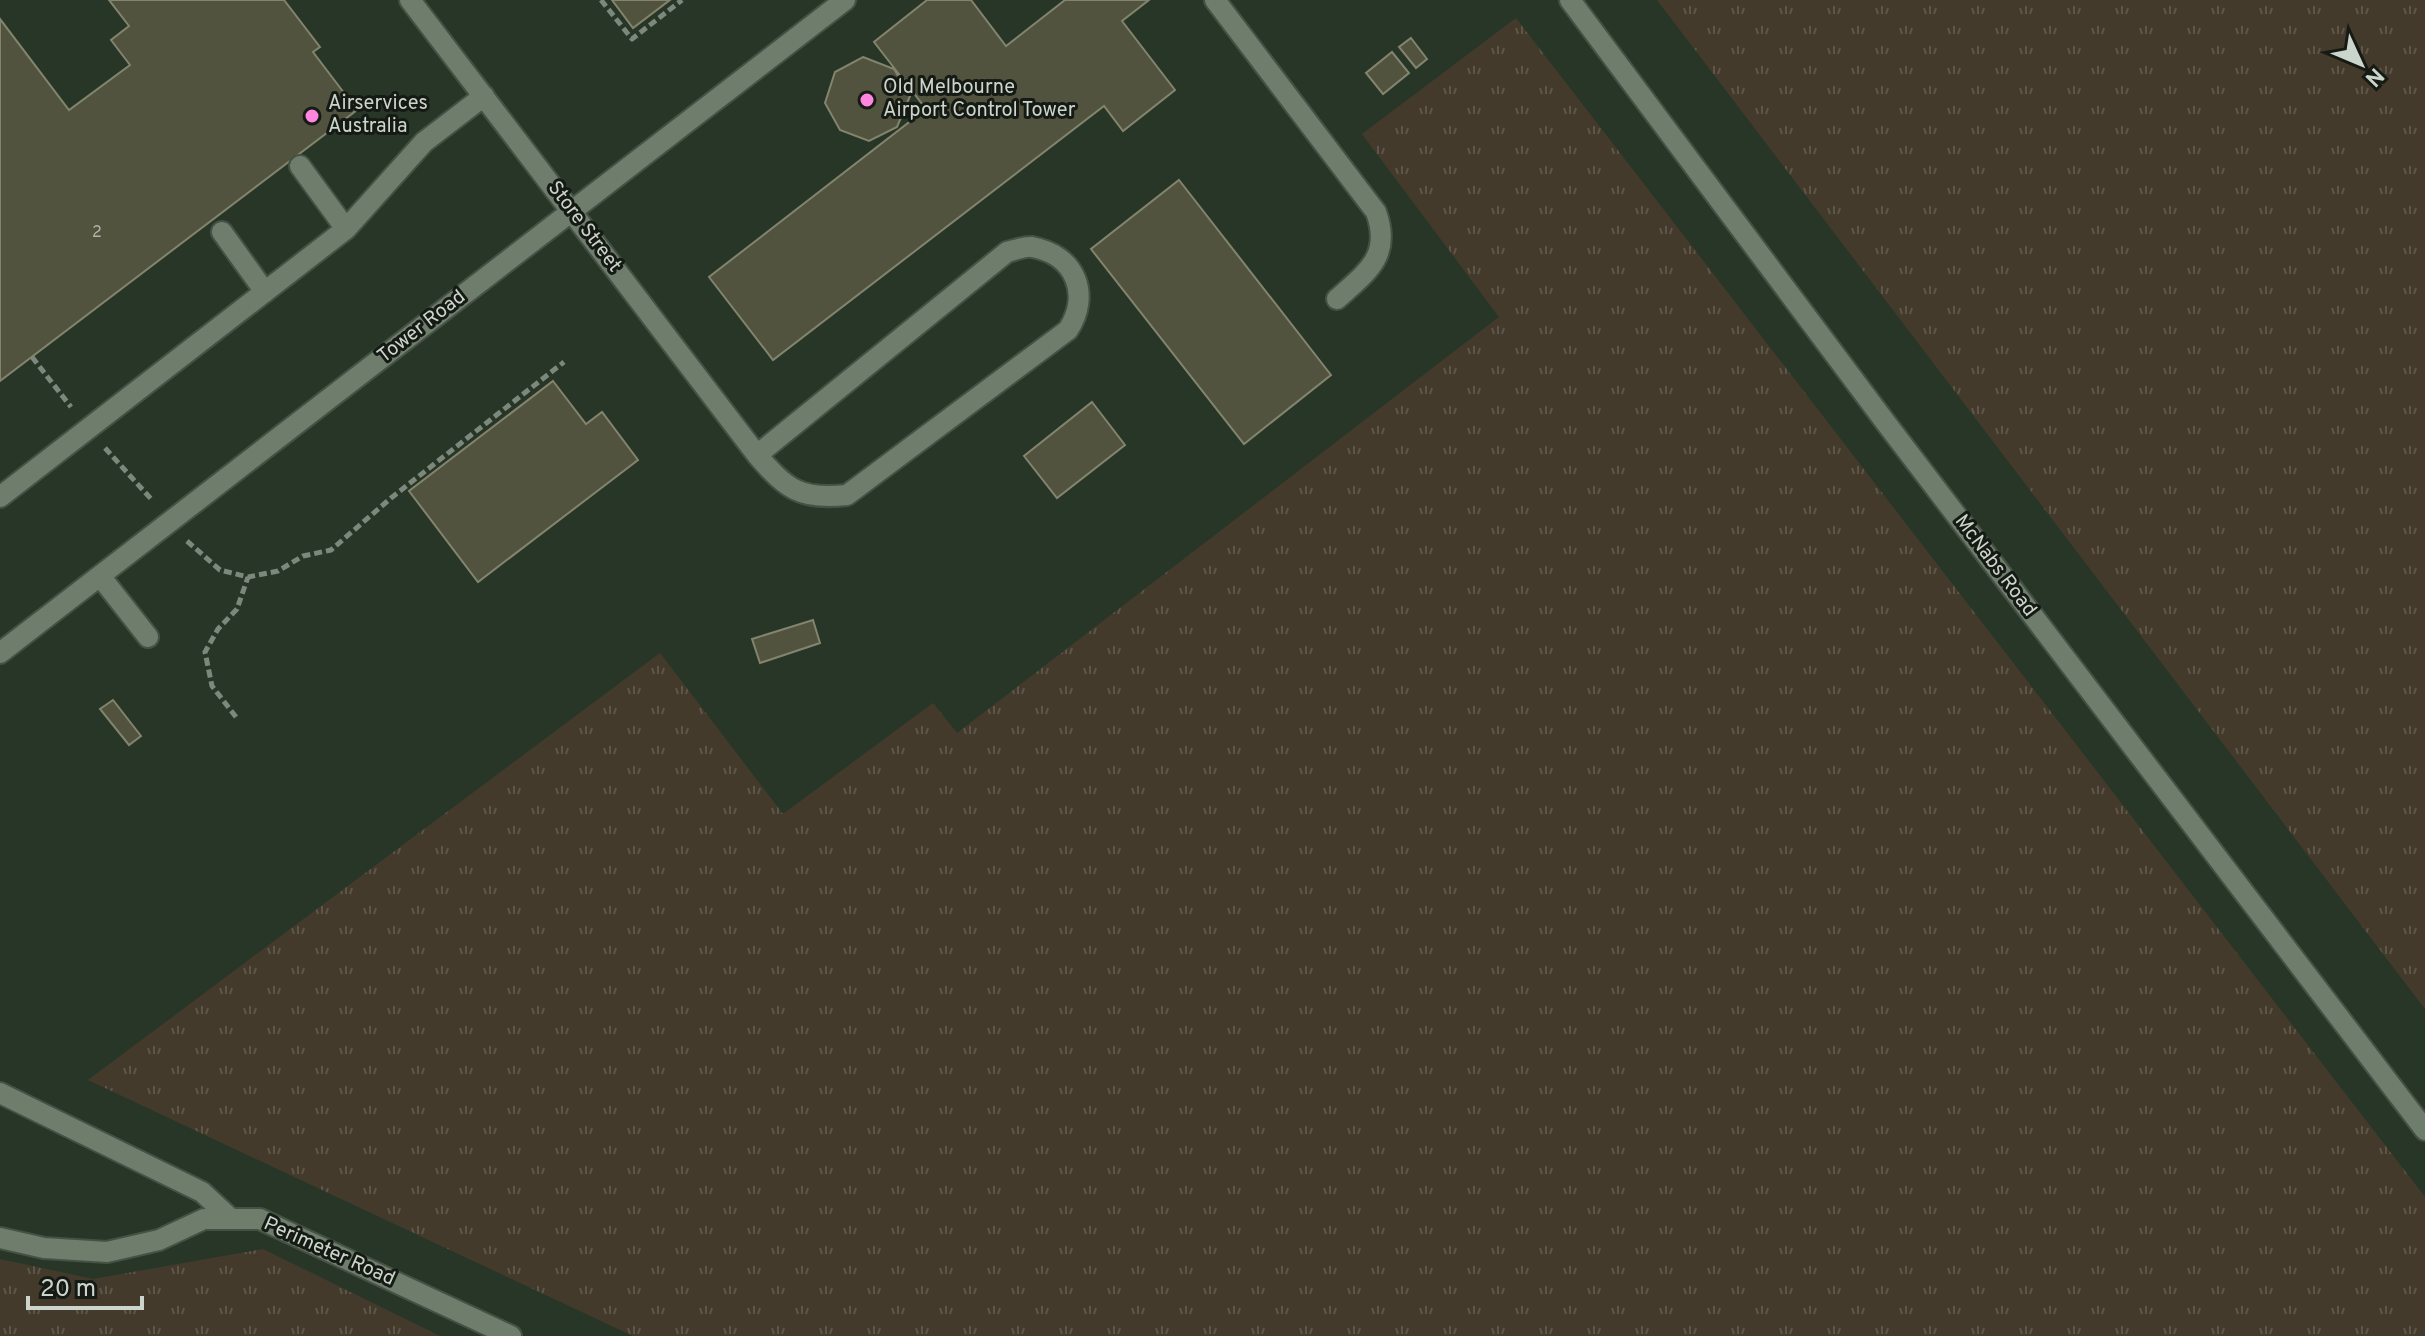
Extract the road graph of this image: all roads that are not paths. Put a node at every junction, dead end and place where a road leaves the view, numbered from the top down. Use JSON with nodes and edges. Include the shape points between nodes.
{"nodes":[{"id":1,"x":410,"y":0,"type":"edge"},
{"id":2,"x":845,"y":0,"type":"edge"},
{"id":3,"x":1215,"y":0,"type":"edge"},
{"id":4,"x":1570,"y":0,"type":"edge"},
{"id":5,"x":484,"y":96,"type":"junction"},
{"id":6,"x":300,"y":166,"type":"dead end"},
{"id":7,"x":572,"y":211,"type":"junction"},
{"id":8,"x":346,"y":229,"type":"junction"},
{"id":9,"x":222,"y":232,"type":"dead end"},
{"id":10,"x":265,"y":292,"type":"junction"},
{"id":11,"x":1337,"y":299,"type":"dead end"},
{"id":12,"x":757,"y":455,"type":"junction"},
{"id":13,"x":0,"y":497,"type":"edge"},
{"id":14,"x":100,"y":576,"type":"junction"},
{"id":15,"x":148,"y":637,"type":"dead end"},
{"id":16,"x":0,"y":653,"type":"edge"},
{"id":17,"x":0,"y":1093,"type":"edge"},
{"id":18,"x":2425,"y":1130,"type":"edge"},
{"id":19,"x":229,"y":1217,"type":"junction"},
{"id":20,"x":0,"y":1238,"type":"edge"},
{"id":21,"x":511,"y":1336,"type":"edge"}],
"edges":[{"from":1,"to":5,"type":"street","name":"Store Street"},
{"from":2,"to":7,"type":"street","name":"Tower Road"},
{"from":3,"to":11,"type":"street","via":[[1376,212],[1380,250],[1370,269]]},
{"from":4,"to":18,"type":"street","name":"McNabs Road"},
{"from":5,"to":7,"type":"street","name":"Store Street"},
{"from":5,"to":8,"type":"street","via":[[424,142]]},
{"from":6,"to":8,"type":"street"},
{"from":7,"to":12,"type":"street","name":"Store Street"},
{"from":7,"to":14,"type":"street","name":"Tower Road"},
{"from":8,"to":10,"type":"street"},
{"from":9,"to":10,"type":"street"},
{"from":10,"to":13,"type":"street"},
{"from":12,"to":12,"type":"street","name":"Store Street","via":[[794,492],[818,498],[847,495],[1068,330],[1080,312],[1081,290],[1053,255],[1030,246],[1007,252]]},
{"from":14,"to":15,"type":"street"},
{"from":14,"to":16,"type":"street","name":"Tower Road"},
{"from":17,"to":19,"type":"street","via":[[202,1192]]},
{"from":19,"to":20,"type":"street","name":"Perimeter Road","via":[[204,1219],[159,1240],[107,1252],[44,1248]]},
{"from":19,"to":21,"type":"street","name":"Perimeter Road","via":[[260,1219]]}]}
